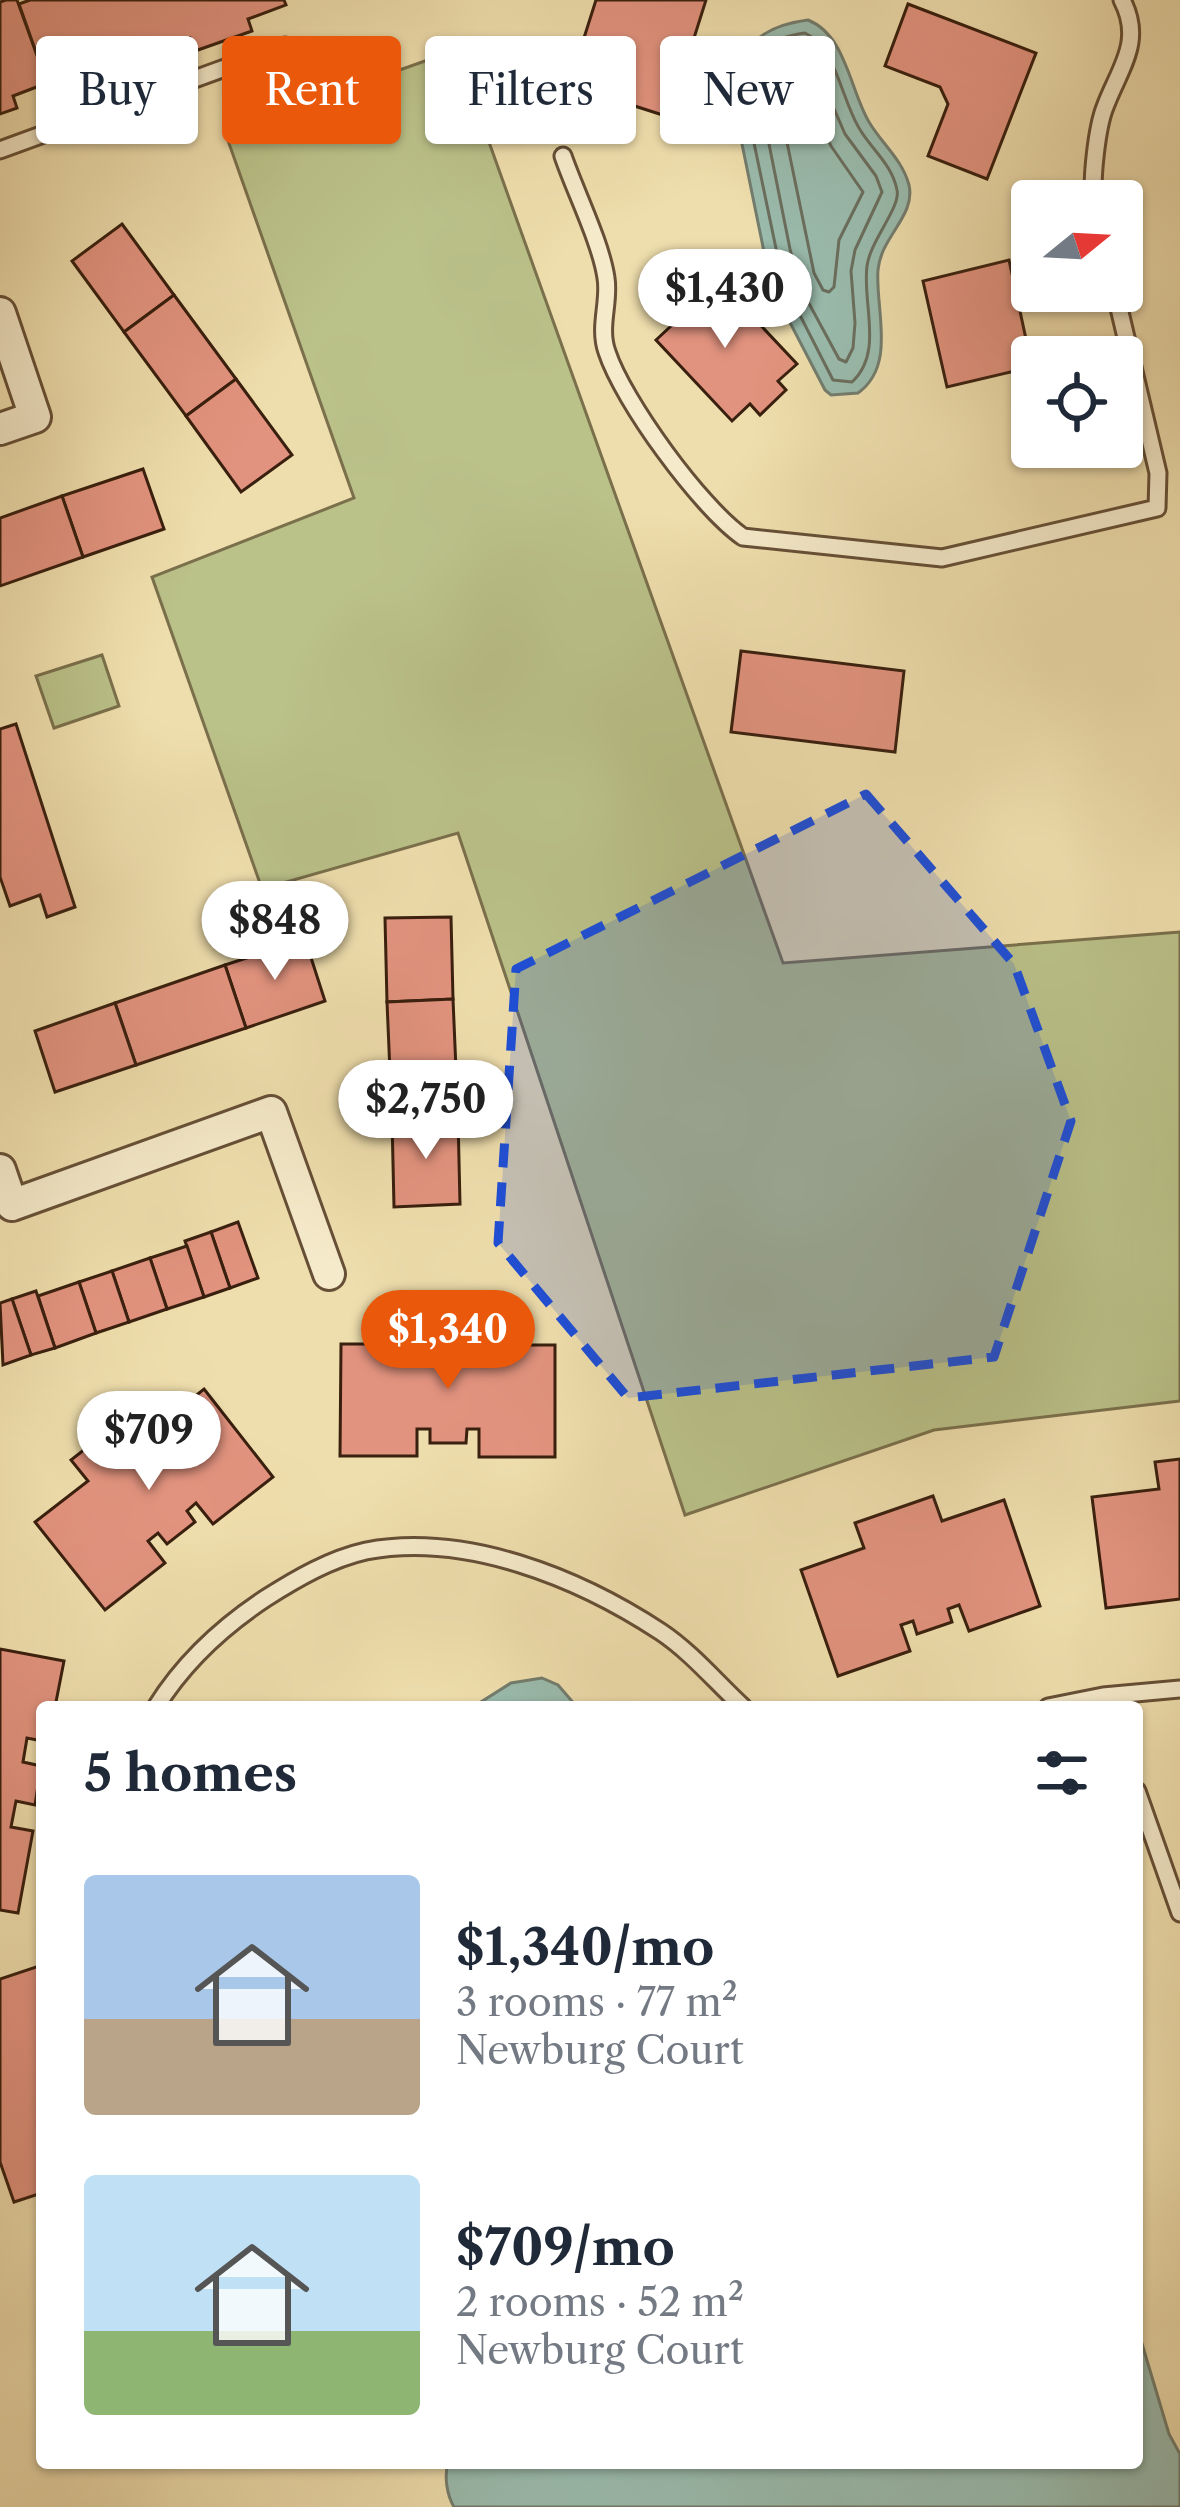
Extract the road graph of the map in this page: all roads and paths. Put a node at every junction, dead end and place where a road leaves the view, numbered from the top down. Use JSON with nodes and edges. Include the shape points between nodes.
{"nodes":[{"id":1,"x":1121,"y":0,"type":"edge"},
{"id":2,"x":222,"y":69,"type":"edge"},
{"id":3,"x":0,"y":149,"type":"edge"},
{"id":4,"x":562,"y":155,"type":"dead end"},
{"id":5,"x":1096,"y":180,"type":"edge"},
{"id":6,"x":1120,"y":312,"type":"edge"},
{"id":7,"x":0,"y":313,"type":"edge"},
{"id":8,"x":0,"y":429,"type":"edge"},
{"id":9,"x":0,"y":1170,"type":"edge"},
{"id":10,"x":329,"y":1274,"type":"dead end"},
{"id":11,"x":1180,"y":1689,"type":"edge"},
{"id":12,"x":159,"y":1701,"type":"edge"},
{"id":13,"x":736,"y":1701,"type":"edge"},
{"id":14,"x":1105,"y":1701,"type":"edge"},
{"id":15,"x":1143,"y":1809,"type":"edge"},
{"id":16,"x":1180,"y":1913,"type":"edge"}],
"edges":[{"from":1,"to":5,"type":"lane","via":[[1129,61],[1103,110]]},
{"from":2,"to":3,"type":"lane"},
{"from":4,"to":6,"type":"lane","via":[[607,279],[606,350],[670,460],[742,537],[942,558],[1156,508],[1158,473]]},
{"from":7,"to":8,"type":"street","via":[[35,417]]},
{"from":9,"to":10,"type":"street","via":[[12,1205],[271,1112]]},
{"from":11,"to":14,"type":"lane"},
{"from":12,"to":13,"type":"lane","via":[[178,1672],[240,1615],[302,1574],[366,1552],[435,1549],[514,1561],[580,1584],[665,1635]]},
{"from":15,"to":16,"type":"lane"}]}
